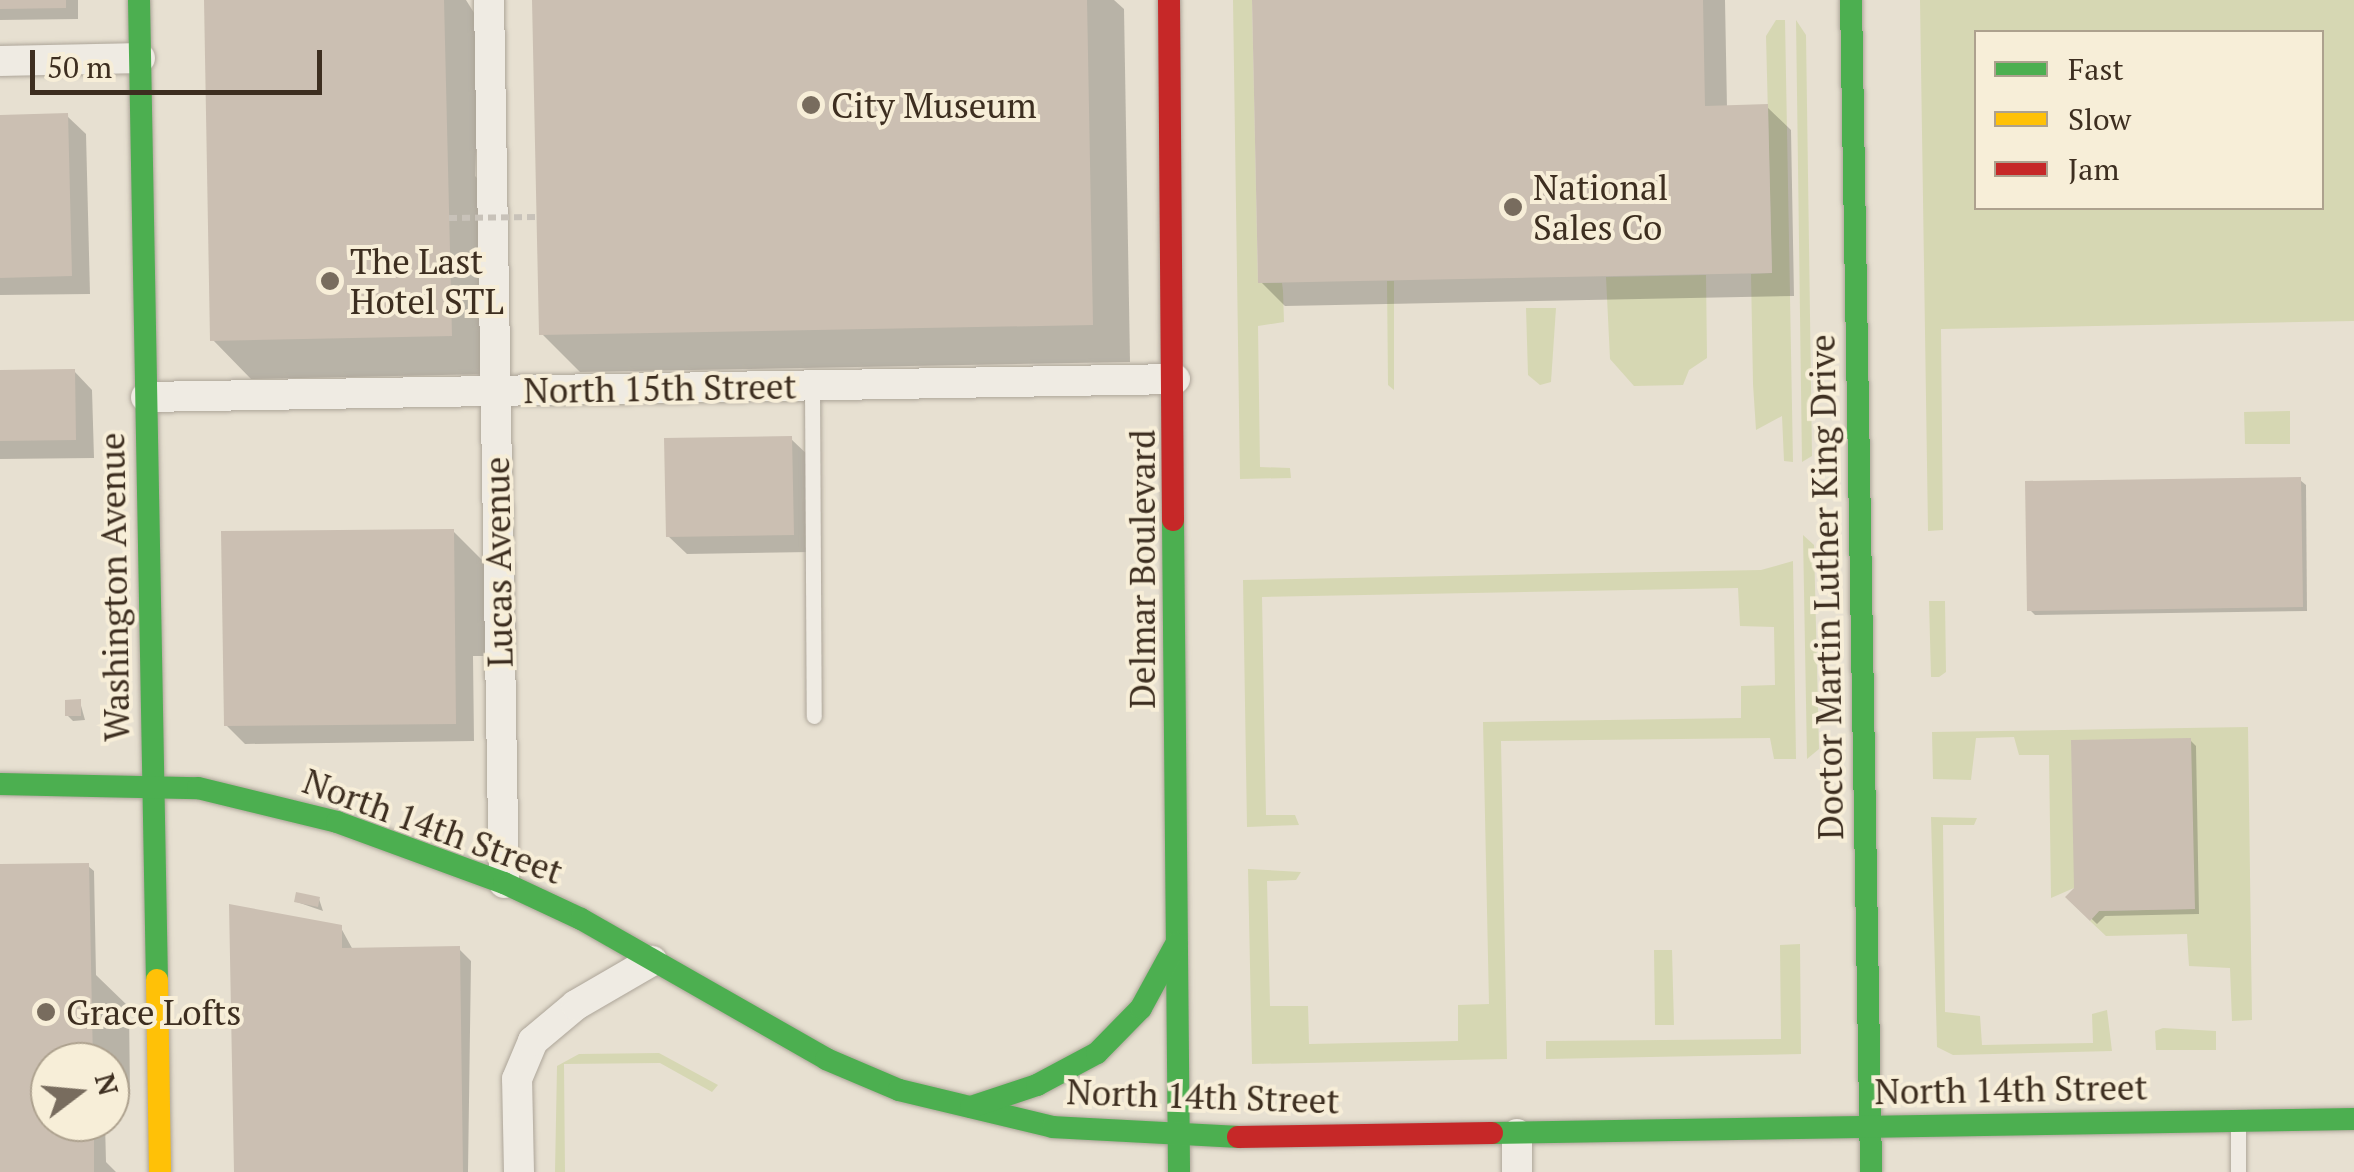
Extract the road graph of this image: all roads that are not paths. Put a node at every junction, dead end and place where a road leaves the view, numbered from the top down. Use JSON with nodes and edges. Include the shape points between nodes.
{"nodes":[{"id":1,"x":139,"y":0,"type":"edge"},
{"id":2,"x":489,"y":0,"type":"edge"},
{"id":3,"x":1169,"y":0,"type":"edge"},
{"id":4,"x":1851,"y":0,"type":"edge"},
{"id":5,"x":140,"y":58,"type":"junction"},
{"id":6,"x":0,"y":61,"type":"edge"},
{"id":7,"x":1175,"y":378,"type":"junction"},
{"id":8,"x":812,"y":385,"type":"junction"},
{"id":9,"x":496,"y":390,"type":"junction"},
{"id":10,"x":146,"y":397,"type":"junction"},
{"id":11,"x":814,"y":716,"type":"dead end"},
{"id":12,"x":0,"y":784,"type":"edge"},
{"id":13,"x":152,"y":784,"type":"junction"},
{"id":14,"x":504,"y":883,"type":"junction"},
{"id":15,"x":1178,"y":939,"type":"junction"},
{"id":16,"x":652,"y":960,"type":"junction"},
{"id":17,"x":966,"y":1109,"type":"junction"},
{"id":18,"x":2354,"y":1119,"type":"edge"},
{"id":19,"x":2238,"y":1121,"type":"junction"},
{"id":20,"x":1871,"y":1126,"type":"junction"},
{"id":21,"x":1516,"y":1134,"type":"junction"},
{"id":22,"x":1180,"y":1137,"type":"junction"},
{"id":23,"x":160,"y":1172,"type":"edge"},
{"id":24,"x":519,"y":1172,"type":"edge"},
{"id":25,"x":1180,"y":1172,"type":"edge"},
{"id":26,"x":1517,"y":1172,"type":"edge"},
{"id":27,"x":1871,"y":1172,"type":"edge"},
{"id":28,"x":2238,"y":1172,"type":"edge"}],
"edges":[{"from":1,"to":5,"type":"main road","name":"Washington Avenue"},
{"from":2,"to":9,"type":"street","name":"Lucas Avenue"},
{"from":3,"to":7,"type":"main road","name":"Delmar Boulevard"},
{"from":4,"to":20,"type":"main road","name":"Doctor Martin Luther King Drive"},
{"from":5,"to":6,"type":"street"},
{"from":5,"to":10,"type":"main road","name":"Washington Avenue"},
{"from":7,"to":8,"type":"street","name":"North 15th Street"},
{"from":7,"to":15,"type":"main road","name":"Delmar Boulevard"},
{"from":8,"to":9,"type":"street","name":"North 15th Street"},
{"from":8,"to":11,"type":"lane"},
{"from":9,"to":10,"type":"street","name":"North 15th Street"},
{"from":9,"to":14,"type":"street","name":"Lucas Avenue"},
{"from":10,"to":13,"type":"main road","name":"Washington Avenue"},
{"from":12,"to":13,"type":"main road","name":"North 14th Street"},
{"from":13,"to":14,"type":"main road","name":"North 14th Street","via":[[260,800]]},
{"from":13,"to":23,"type":"main road","name":"Washington Avenue"},
{"from":14,"to":16,"type":"main road","name":"North 14th Street"},
{"from":15,"to":17,"type":"main road","via":[[1141,1008],[1097,1053],[1037,1085]]},
{"from":15,"to":22,"type":"main road","name":"Delmar Boulevard"},
{"from":16,"to":17,"type":"main road","name":"North 14th Street","via":[[826,1059]]},
{"from":16,"to":24,"type":"street","via":[[552,1021],[533,1042],[517,1079]]},
{"from":17,"to":22,"type":"main road","name":"North 14th Street","via":[[1053,1127]]},
{"from":18,"to":19,"type":"main road","name":"North 14th Street"},
{"from":19,"to":20,"type":"main road","name":"North 14th Street"},
{"from":19,"to":28,"type":"lane"},
{"from":20,"to":21,"type":"main road","name":"North 14th Street"},
{"from":20,"to":27,"type":"main road","name":"Doctor Martin Luther King Drive"},
{"from":21,"to":22,"type":"main road","name":"North 14th Street"},
{"from":21,"to":26,"type":"street"},
{"from":22,"to":25,"type":"main road","name":"Delmar Boulevard"}]}
